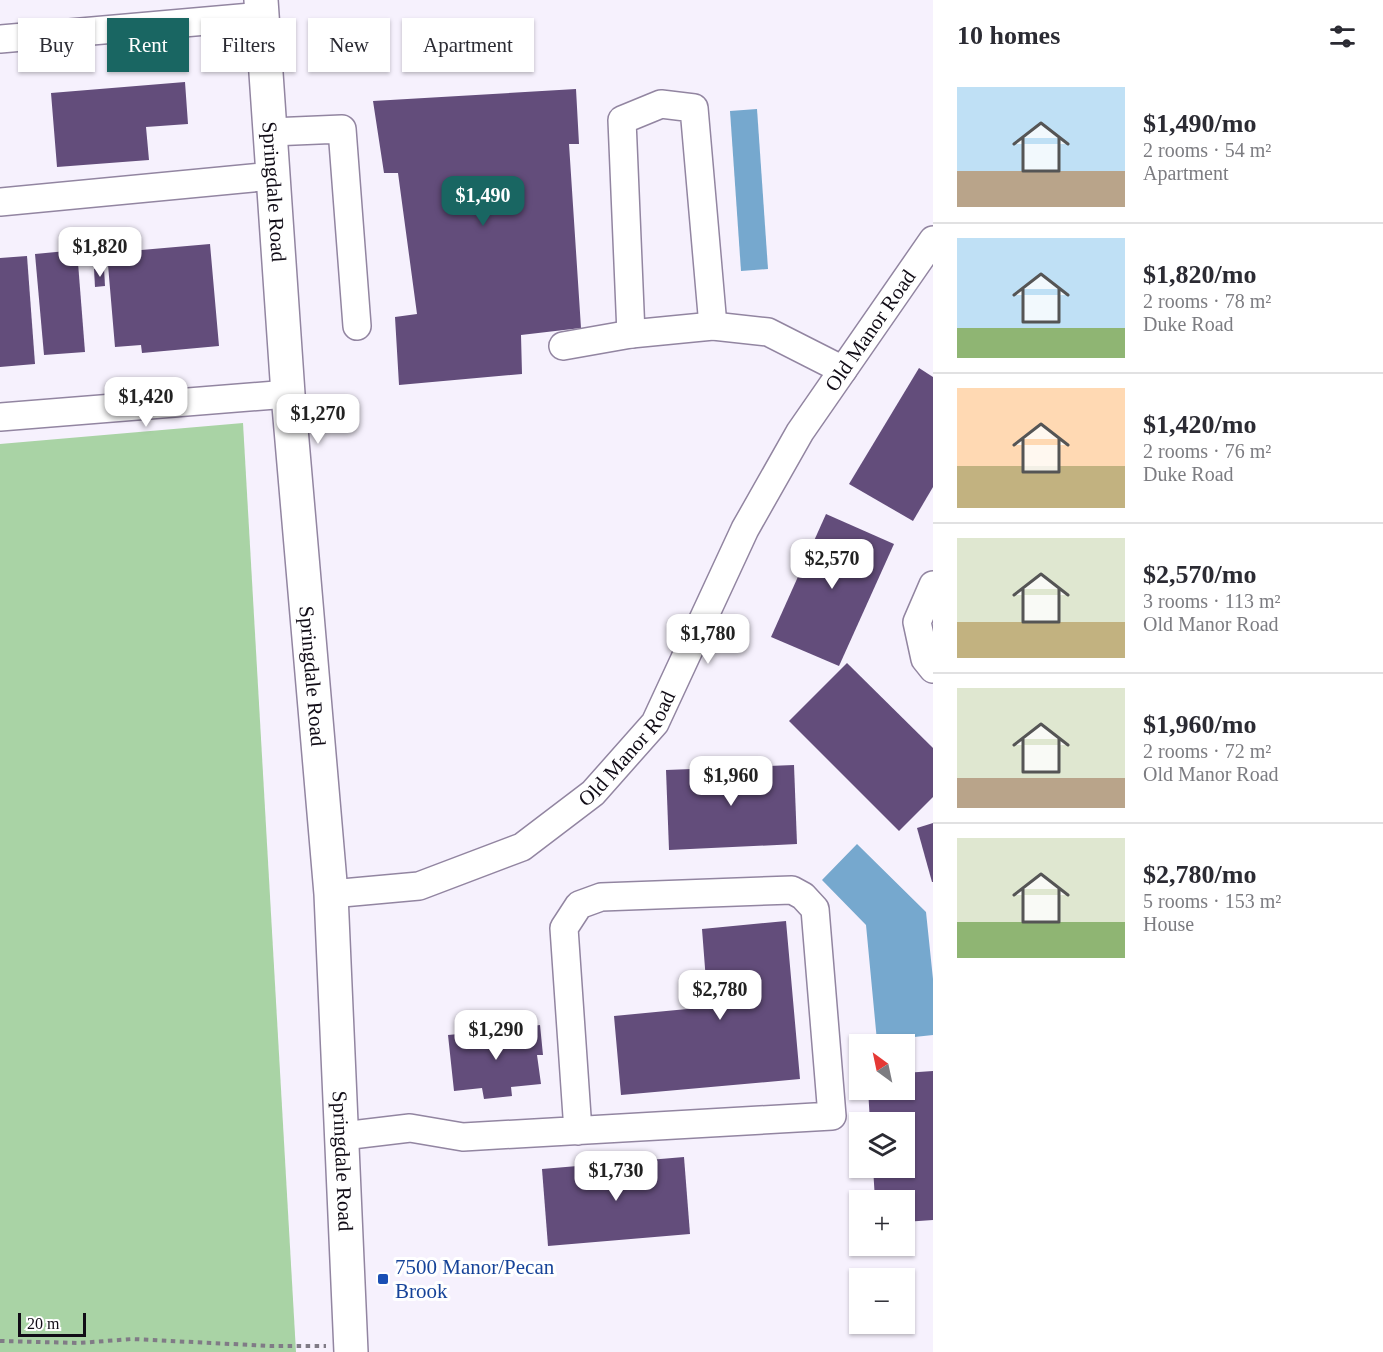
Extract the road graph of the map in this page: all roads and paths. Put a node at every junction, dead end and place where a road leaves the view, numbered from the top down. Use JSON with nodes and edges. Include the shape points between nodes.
{"nodes":[{"id":1,"x":262,"y":8,"type":"edge"},
{"id":2,"x":0,"y":39,"type":"edge"},
{"id":3,"x":270,"y":132,"type":"junction"},
{"id":4,"x":273,"y":176,"type":"junction"},
{"id":5,"x":0,"y":202,"type":"edge"},
{"id":6,"x":933,"y":240,"type":"edge"},
{"id":7,"x":357,"y":326,"type":"dead end"},
{"id":8,"x":713,"y":326,"type":"junction"},
{"id":9,"x":631,"y":334,"type":"junction"},
{"id":10,"x":563,"y":346,"type":"dead end"},
{"id":11,"x":843,"y":370,"type":"junction"},
{"id":12,"x":288,"y":394,"type":"junction"},
{"id":13,"x":0,"y":417,"type":"edge"},
{"id":14,"x":933,"y":585,"type":"edge"},
{"id":15,"x":933,"y":669,"type":"edge"},
{"id":16,"x":331,"y":894,"type":"junction"},
{"id":17,"x":578,"y":1131,"type":"junction"},
{"id":18,"x":343,"y":1136,"type":"junction"},
{"id":19,"x":0,"y":1341,"type":"edge"},
{"id":20,"x":351,"y":1349,"type":"edge"}],
"edges":[{"from":1,"to":2,"type":"street"},
{"from":1,"to":3,"type":"main road","name":"Springdale Road"},
{"from":3,"to":4,"type":"main road","name":"Springdale Road"},
{"from":3,"to":7,"type":"street","via":[[342,129]]},
{"from":4,"to":5,"type":"street"},
{"from":4,"to":12,"type":"main road","name":"Springdale Road"},
{"from":6,"to":11,"type":"street","name":"Old Manor Road"},
{"from":8,"to":9,"type":"street"},
{"from":8,"to":9,"type":"street","via":[[694,108],[661,104],[622,120]]},
{"from":8,"to":11,"type":"street","via":[[768,332]]},
{"from":9,"to":10,"type":"street"},
{"from":11,"to":16,"type":"street","name":"Old Manor Road","via":[[800,432],[745,529],[655,723],[593,793],[522,847],[419,886]]},
{"from":12,"to":13,"type":"street"},
{"from":12,"to":16,"type":"main road","name":"Springdale Road"},
{"from":14,"to":15,"type":"street","via":[[916,622],[925,659]]},
{"from":16,"to":18,"type":"main road","name":"Springdale Road"},
{"from":17,"to":17,"type":"street","via":[[832,1116],[815,909],[803,896],[792,890],[602,897],[579,905],[564,928]]},
{"from":17,"to":18,"type":"street","via":[[463,1137],[410,1128]]},
{"from":18,"to":20,"type":"main road","name":"Springdale Road"},
{"from":19,"to":20,"type":"path","via":[[132,1339]]}]}
